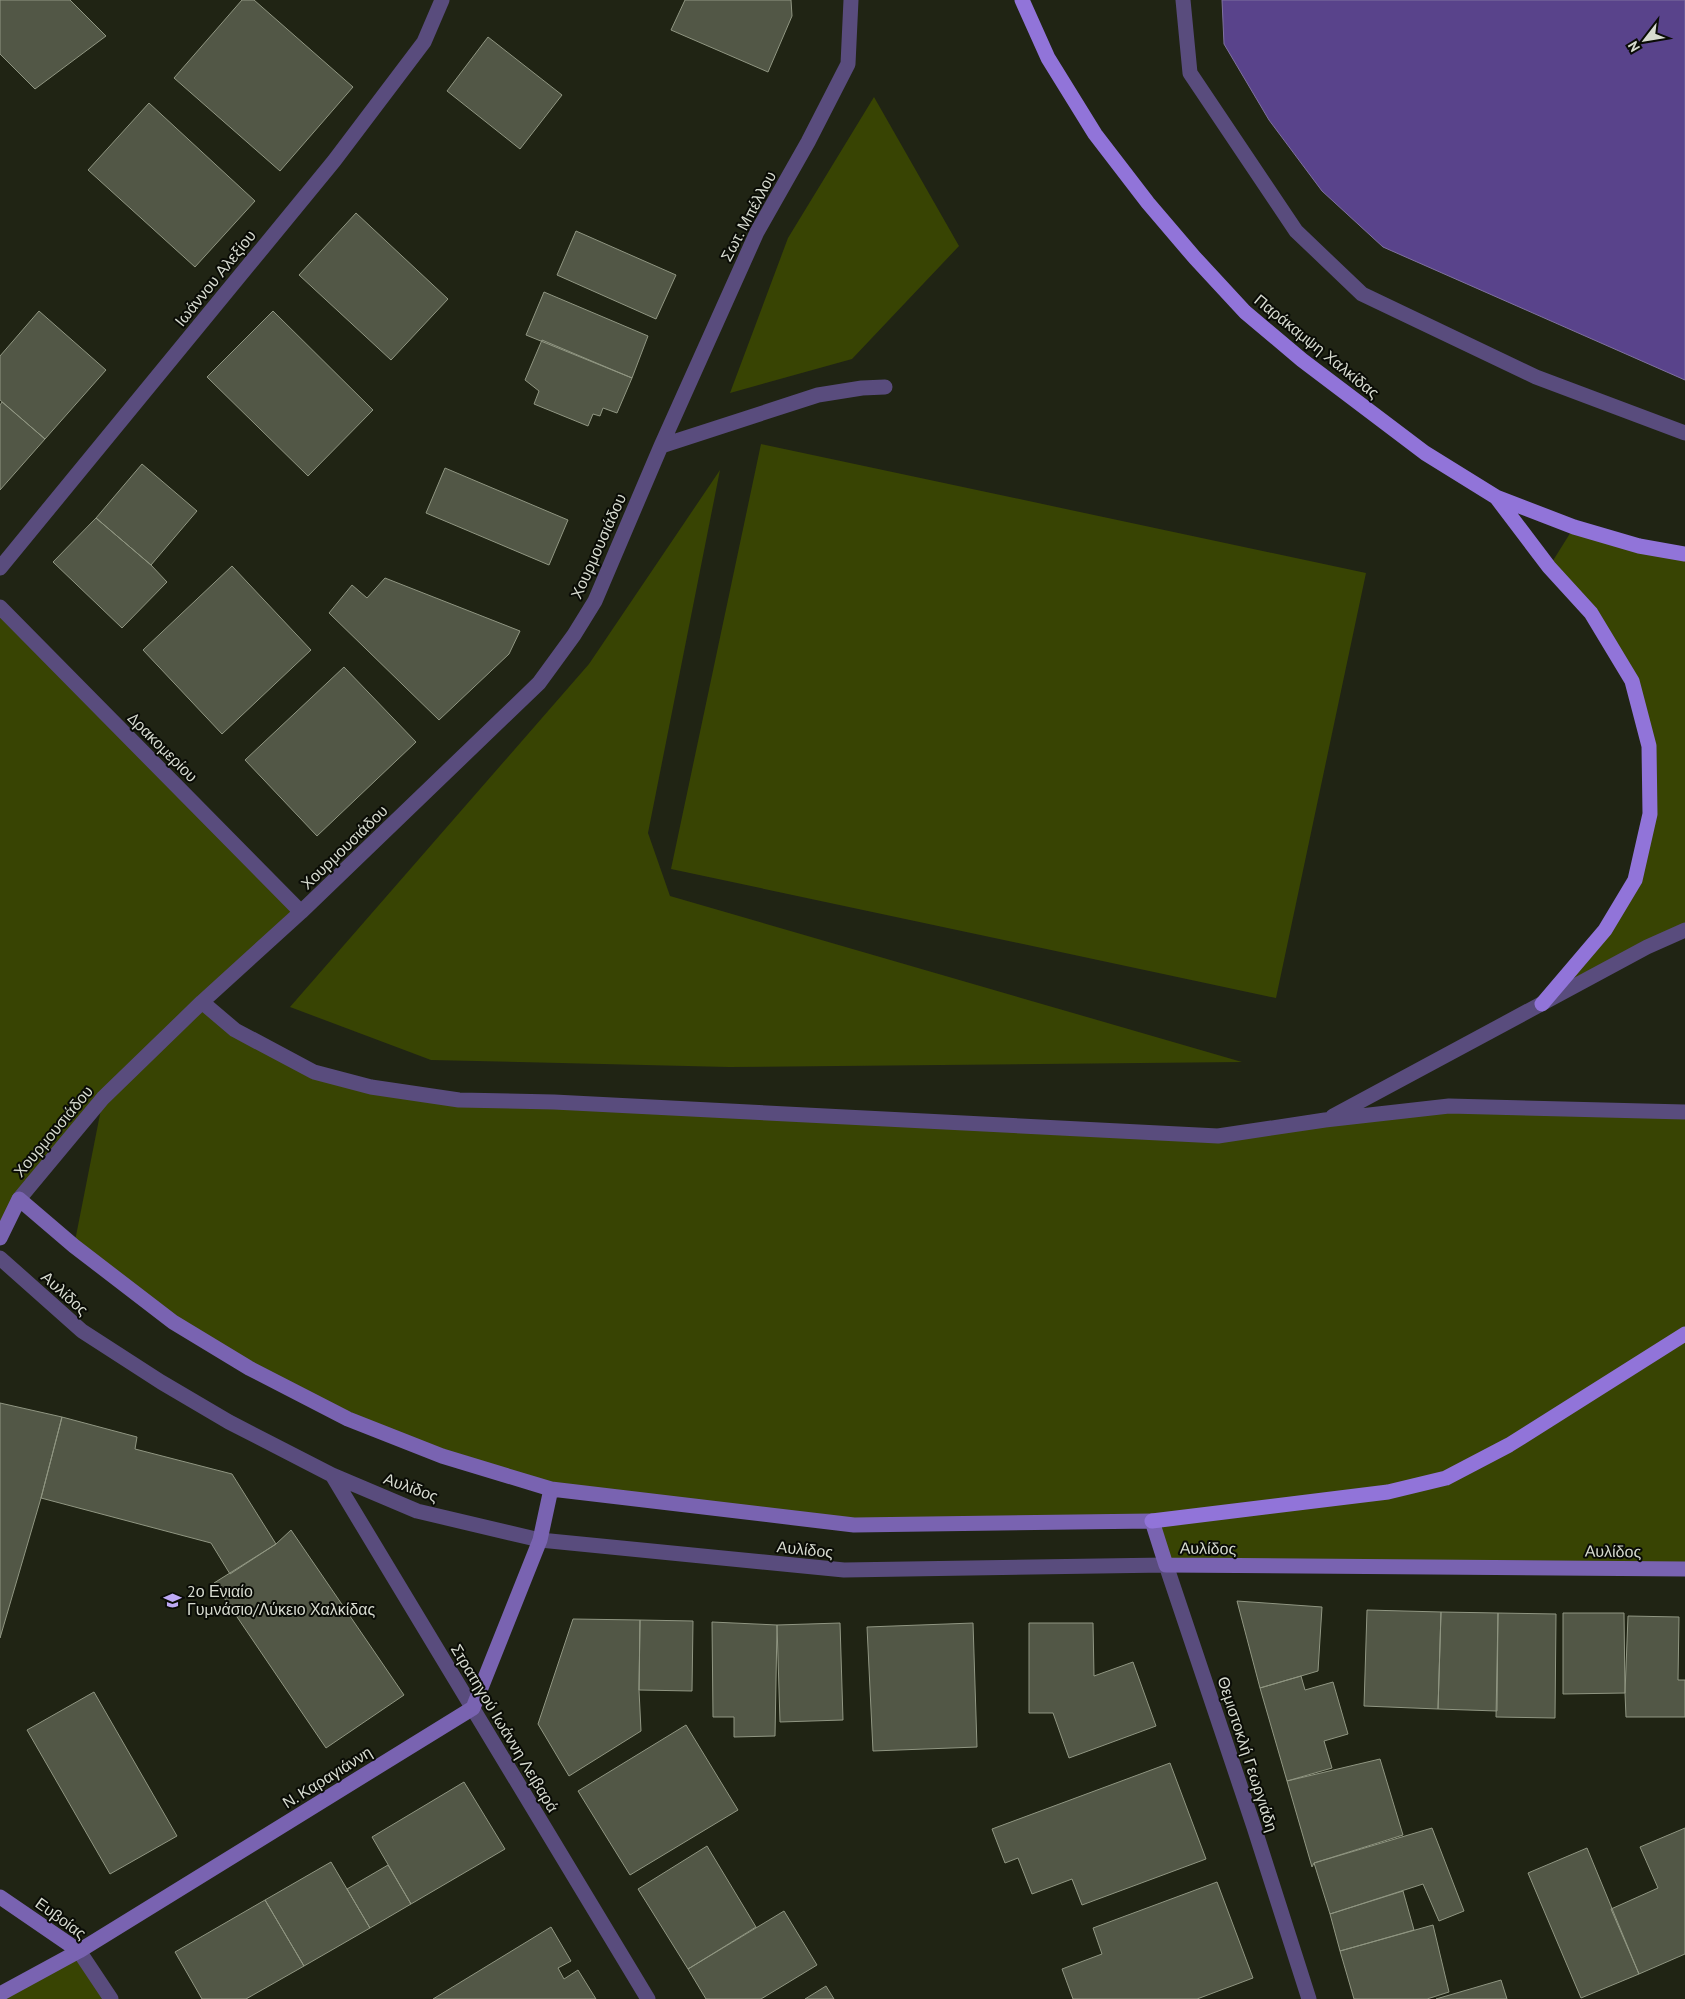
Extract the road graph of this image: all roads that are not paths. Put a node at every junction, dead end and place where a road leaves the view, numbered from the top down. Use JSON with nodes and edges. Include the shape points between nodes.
{"nodes":[{"id":1,"x":442,"y":0,"type":"edge"},
{"id":2,"x":850,"y":0,"type":"edge"},
{"id":3,"x":1022,"y":0,"type":"edge"},
{"id":4,"x":1183,"y":0,"type":"edge"},
{"id":5,"x":885,"y":387,"type":"dead end"},
{"id":6,"x":1685,"y":433,"type":"edge"},
{"id":7,"x":661,"y":446,"type":"junction"},
{"id":8,"x":1496,"y":497,"type":"junction"},
{"id":9,"x":1685,"y":554,"type":"edge"},
{"id":10,"x":0,"y":568,"type":"edge"},
{"id":11,"x":0,"y":607,"type":"edge"},
{"id":12,"x":301,"y":912,"type":"junction"},
{"id":13,"x":1685,"y":930,"type":"edge"},
{"id":14,"x":202,"y":1002,"type":"junction"},
{"id":15,"x":1542,"y":1004,"type":"junction"},
{"id":16,"x":1685,"y":1112,"type":"edge"},
{"id":17,"x":1325,"y":1120,"type":"junction"},
{"id":18,"x":19,"y":1199,"type":"junction"},
{"id":19,"x":0,"y":1238,"type":"edge"},
{"id":20,"x":0,"y":1258,"type":"edge"},
{"id":21,"x":1685,"y":1334,"type":"edge"},
{"id":22,"x":332,"y":1475,"type":"junction"},
{"id":23,"x":552,"y":1489,"type":"junction"},
{"id":24,"x":1152,"y":1521,"type":"junction"},
{"id":25,"x":540,"y":1540,"type":"junction"},
{"id":26,"x":1166,"y":1565,"type":"junction"},
{"id":27,"x":1685,"y":1569,"type":"edge"},
{"id":28,"x":473,"y":1708,"type":"junction"},
{"id":29,"x":0,"y":1897,"type":"edge"},
{"id":30,"x":78,"y":1951,"type":"junction"},
{"id":31,"x":0,"y":1994,"type":"edge"},
{"id":32,"x":111,"y":1999,"type":"edge"},
{"id":33,"x":648,"y":1999,"type":"edge"},
{"id":34,"x":1309,"y":1999,"type":"edge"}],
"edges":[{"from":1,"to":10,"type":"street","name":"Ιωάννου Αλεξίου","via":[[424,42],[334,161]]},
{"from":2,"to":7,"type":"street","name":"Σωτ. Μπέλλου","via":[[848,64],[757,232]]},
{"from":3,"to":8,"type":"main road","name":"Παράκαμψη Χαλκίδας","via":[[1048,58],[1095,134],[1154,210],[1245,312],[1302,360],[1417,447]]},
{"from":4,"to":6,"type":"street","via":[[1190,73],[1296,231],[1362,294],[1536,377]]},
{"from":5,"to":7,"type":"street","via":[[818,395]]},
{"from":7,"to":12,"type":"street","name":"Χουρμουσιάδου","via":[[595,601],[539,683]]},
{"from":8,"to":9,"type":"main road","name":"Παράκαμψη Χαλκίδας","via":[[1574,527],[1639,546]]},
{"from":8,"to":15,"type":"main road","via":[[1549,567],[1591,613],[1632,682],[1649,746],[1650,814],[1635,880],[1605,930]]},
{"from":11,"to":12,"type":"street","name":"Δρακομερίου"},
{"from":12,"to":14,"type":"street","name":"Χουρμουσιάδου"},
{"from":13,"to":15,"type":"street"},
{"from":14,"to":17,"type":"street","via":[[235,1030],[314,1072],[371,1087],[459,1100],[554,1102],[1218,1136]]},
{"from":14,"to":18,"type":"street","name":"Χουρμουσιάδου","via":[[103,1098]]},
{"from":15,"to":17,"type":"street"},
{"from":16,"to":17,"type":"street","via":[[1449,1106]]},
{"from":18,"to":19,"type":"street","name":"Χουρμουσιάδου"},
{"from":18,"to":23,"type":"street","name":"Αυλίδος","via":[[173,1322],[249,1368],[348,1419],[442,1456]]},
{"from":20,"to":22,"type":"street","name":"Αυλίδος","via":[[82,1331],[229,1422]]},
{"from":21,"to":24,"type":"main road","via":[[1509,1445],[1446,1478],[1388,1492]]},
{"from":22,"to":25,"type":"street","name":"Αυλίδος","via":[[417,1511]]},
{"from":22,"to":28,"type":"street","name":"Στρατηγού Ιωάννη Λειβαρά"},
{"from":23,"to":24,"type":"street","name":"Αυλίδος","via":[[854,1525]]},
{"from":23,"to":25,"type":"street"},
{"from":24,"to":26,"type":"street","name":"Θεμιστοκλή Γεωργιάδη"},
{"from":25,"to":26,"type":"street","name":"Αυλίδος","via":[[844,1570]]},
{"from":25,"to":28,"type":"street"},
{"from":26,"to":27,"type":"street","name":"Αυλίδος"},
{"from":26,"to":34,"type":"street","name":"Θεμιστοκλή Γεωργιάδη"},
{"from":28,"to":30,"type":"street","name":"Ν. Καραγιάννη"},
{"from":28,"to":33,"type":"street","name":"Στρατηγού Ιωάννη Λειβαρά"},
{"from":29,"to":30,"type":"street","name":"Ευβοίας"},
{"from":30,"to":31,"type":"street","name":"Ν. Καραγιάννη"},
{"from":30,"to":32,"type":"street","name":"Ευβοίας"}]}
